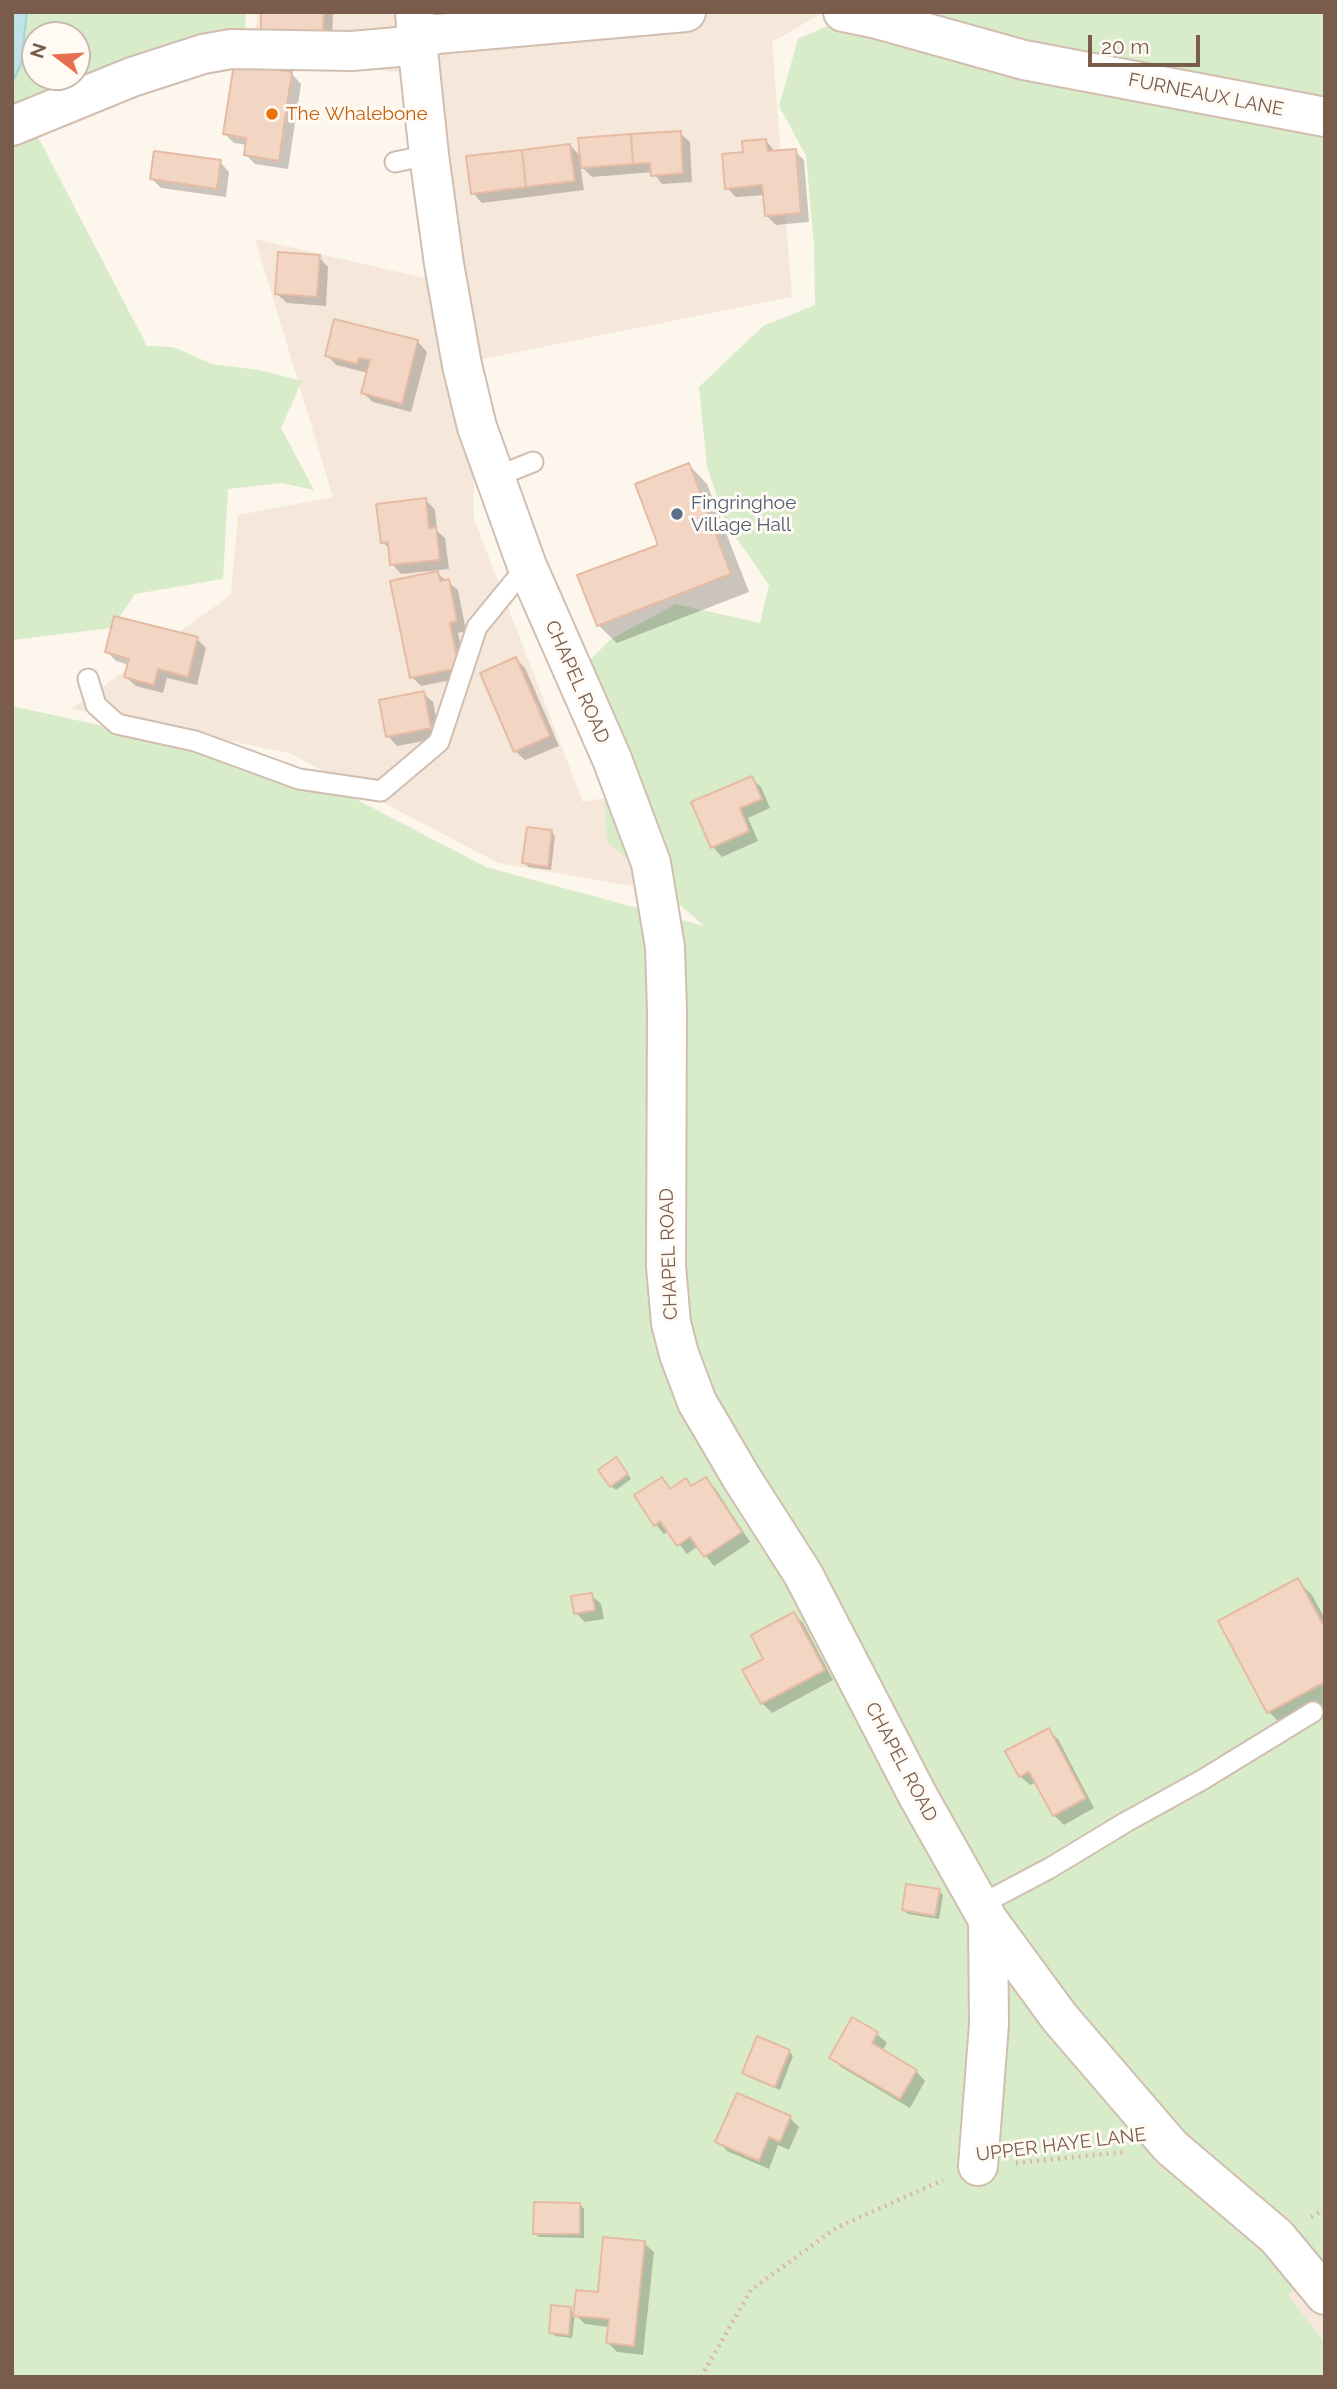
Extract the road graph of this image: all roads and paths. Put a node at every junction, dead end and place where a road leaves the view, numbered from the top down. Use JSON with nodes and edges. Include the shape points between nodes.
{"nodes":[{"id":1,"x":686,"y":12,"type":"edge"},
{"id":2,"x":843,"y":12,"type":"edge"},
{"id":3,"x":416,"y":27,"type":"edge"},
{"id":4,"x":1325,"y":117,"type":"edge"},
{"id":5,"x":12,"y":126,"type":"edge"},
{"id":6,"x":533,"y":462,"type":"dead end"},
{"id":7,"x":495,"y":477,"type":"junction"},
{"id":8,"x":527,"y":566,"type":"junction"},
{"id":9,"x":88,"y":679,"type":"dead end"},
{"id":10,"x":1313,"y":1712,"type":"dead end"},
{"id":11,"x":984,"y":1912,"type":"junction"},
{"id":12,"x":1171,"y":2147,"type":"junction"},
{"id":13,"x":978,"y":2166,"type":"junction"},
{"id":14,"x":1325,"y":2295,"type":"edge"},
{"id":15,"x":701,"y":2377,"type":"edge"}],
"edges":[{"from":1,"to":3,"type":"street","via":[[437,34]]},
{"from":2,"to":4,"type":"street","name":"FURNEAUX LANE","via":[[1024,60]]},
{"from":3,"to":5,"type":"street","via":[[398,47],[352,51],[232,48],[203,54],[132,77]]},
{"from":3,"to":7,"type":"street","name":"CHAPEL ROAD","via":[[412,158],[444,264],[477,427]]},
{"from":6,"to":7,"type":"lane"},
{"from":7,"to":8,"type":"street","name":"CHAPEL ROAD"},
{"from":8,"to":9,"type":"lane","via":[[477,627],[439,742],[381,792],[299,779],[195,741],[117,724],[96,705]]},
{"from":8,"to":11,"type":"street","name":"CHAPEL ROAD","via":[[651,863],[665,947],[666,1266],[679,1354],[697,1402],[803,1574]]},
{"from":10,"to":11,"type":"lane"},
{"from":11,"to":12,"type":"street","name":"CHAPEL ROAD","via":[[1060,2018]]},
{"from":11,"to":13,"type":"street","via":[[989,2024]]},
{"from":12,"to":13,"type":"path","name":"UPPER HAYE LANE"},
{"from":12,"to":14,"type":"street","name":"CHAPEL ROAD","via":[[1277,2237]]},
{"from":13,"to":15,"type":"path","name":"UPPER HAYE LANE","via":[[836,2228],[751,2290]]}]}
